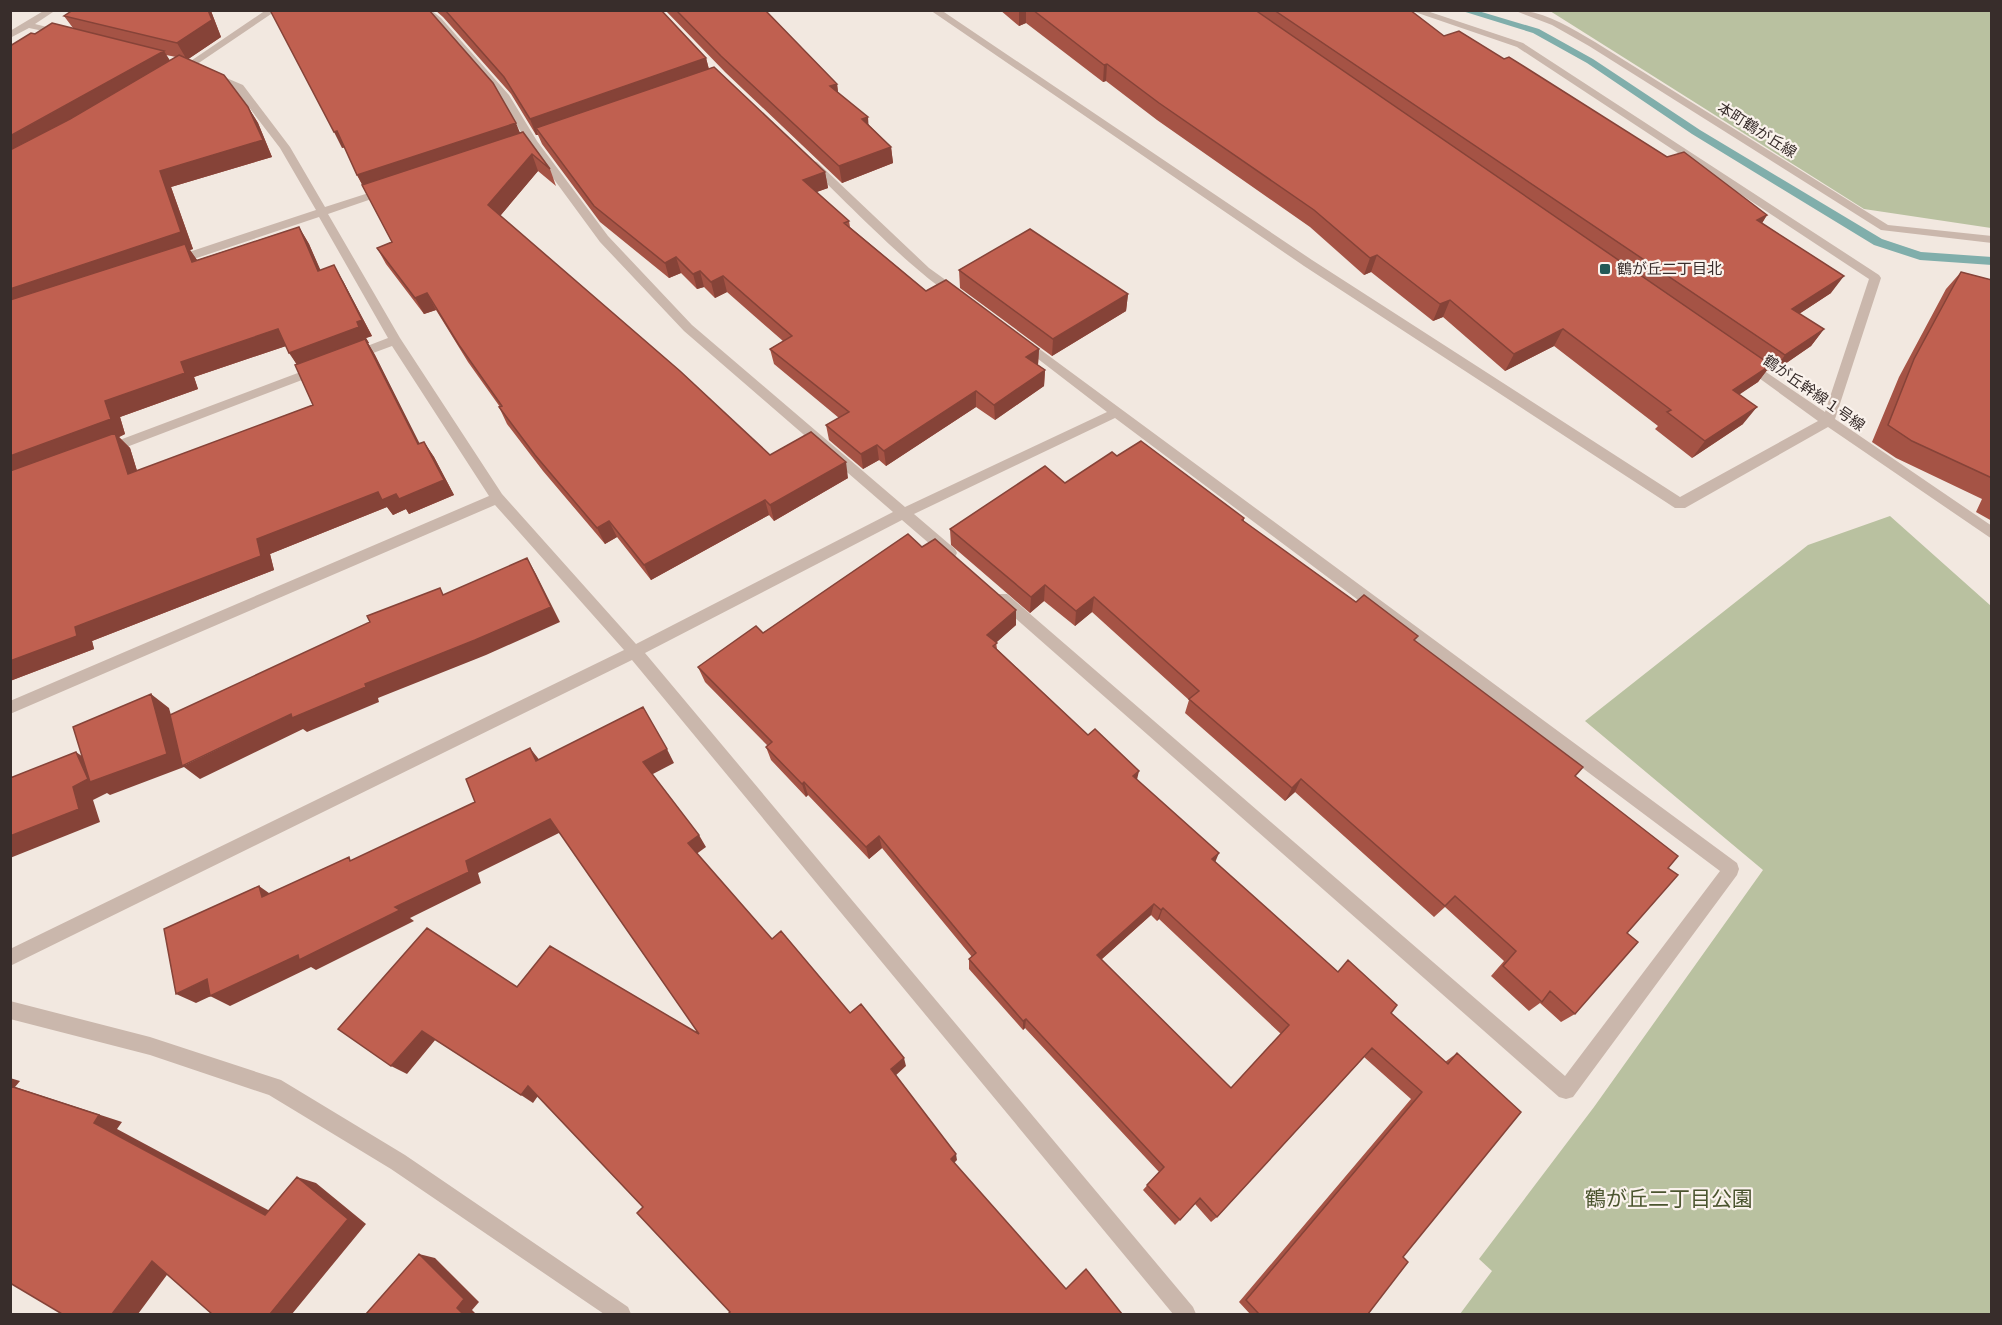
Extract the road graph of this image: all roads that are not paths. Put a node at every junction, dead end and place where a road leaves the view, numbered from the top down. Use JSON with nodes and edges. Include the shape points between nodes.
{"nodes":[{"id":1,"x":52,"y":10,"type":"edge"},
{"id":2,"x":273,"y":10,"type":"edge"},
{"id":3,"x":424,"y":10,"type":"edge"},
{"id":4,"x":934,"y":10,"type":"edge"},
{"id":5,"x":1413,"y":10,"type":"edge"},
{"id":6,"x":1517,"y":10,"type":"edge"},
{"id":7,"x":28,"y":25,"type":"junction"},
{"id":8,"x":10,"y":35,"type":"edge"},
{"id":9,"x":77,"y":37,"type":"edge"},
{"id":10,"x":168,"y":60,"type":"edge"},
{"id":11,"x":191,"y":66,"type":"junction"},
{"id":12,"x":171,"y":78,"type":"edge"},
{"id":13,"x":805,"y":156,"type":"edge"},
{"id":14,"x":399,"y":186,"type":"edge"},
{"id":15,"x":321,"y":212,"type":"junction"},
{"id":16,"x":1992,"y":240,"type":"edge"},
{"id":17,"x":166,"y":264,"type":"edge"},
{"id":18,"x":963,"y":299,"type":"edge"},
{"id":19,"x":1011,"y":334,"type":"edge"},
{"id":20,"x":395,"y":340,"type":"junction"},
{"id":21,"x":1740,"y":360,"type":"edge"},
{"id":22,"x":1117,"y":412,"type":"junction"},
{"id":23,"x":1828,"y":421,"type":"junction"},
{"id":24,"x":98,"y":453,"type":"edge"},
{"id":25,"x":497,"y":498,"type":"junction"},
{"id":26,"x":904,"y":513,"type":"junction"},
{"id":27,"x":1992,"y":534,"type":"edge"},
{"id":28,"x":958,"y":560,"type":"edge"},
{"id":29,"x":994,"y":591,"type":"edge"},
{"id":30,"x":634,"y":652,"type":"junction"},
{"id":31,"x":10,"y":708,"type":"edge"},
{"id":32,"x":10,"y":958,"type":"edge"},
{"id":33,"x":10,"y":1010,"type":"edge"},
{"id":34,"x":621,"y":1314,"type":"edge"},
{"id":35,"x":1186,"y":1314,"type":"edge"}],
"edges":[{"from":1,"to":7,"type":"street"},
{"from":2,"to":11,"type":"street"},
{"from":3,"to":26,"type":"street","via":[[438,20],[505,97],[532,142],[604,239],[688,328]]},
{"from":4,"to":23,"type":"street","via":[[1308,263],[1680,504]]},
{"from":5,"to":23,"type":"street","via":[[1520,45],[1875,278]]},
{"from":6,"to":16,"type":"street","name":"本町鶴が丘線","via":[[1555,23],[1592,44],[1885,228]]},
{"from":7,"to":8,"type":"street"},
{"from":7,"to":9,"type":"street"},
{"from":10,"to":11,"type":"street"},
{"from":11,"to":12,"type":"street"},
{"from":11,"to":15,"type":"street","via":[[239,87],[285,147]]},
{"from":13,"to":18,"type":"street","via":[[925,271]]},
{"from":14,"to":15,"type":"street"},
{"from":15,"to":17,"type":"street"},
{"from":15,"to":20,"type":"street"},
{"from":19,"to":22,"type":"street"},
{"from":20,"to":24,"type":"street"},
{"from":20,"to":25,"type":"street"},
{"from":21,"to":23,"type":"street","name":"鶴が丘幹線１号線"},
{"from":22,"to":26,"type":"street"},
{"from":22,"to":29,"type":"street","via":[[1731,869],[1566,1090]]},
{"from":23,"to":27,"type":"street","name":"鶴が丘幹線１号線"},
{"from":25,"to":30,"type":"street"},
{"from":25,"to":31,"type":"street"},
{"from":26,"to":28,"type":"street"},
{"from":26,"to":30,"type":"street"},
{"from":30,"to":32,"type":"street"},
{"from":30,"to":35,"type":"street"},
{"from":33,"to":34,"type":"street","via":[[150,1046],[274,1087],[398,1162]]}]}
